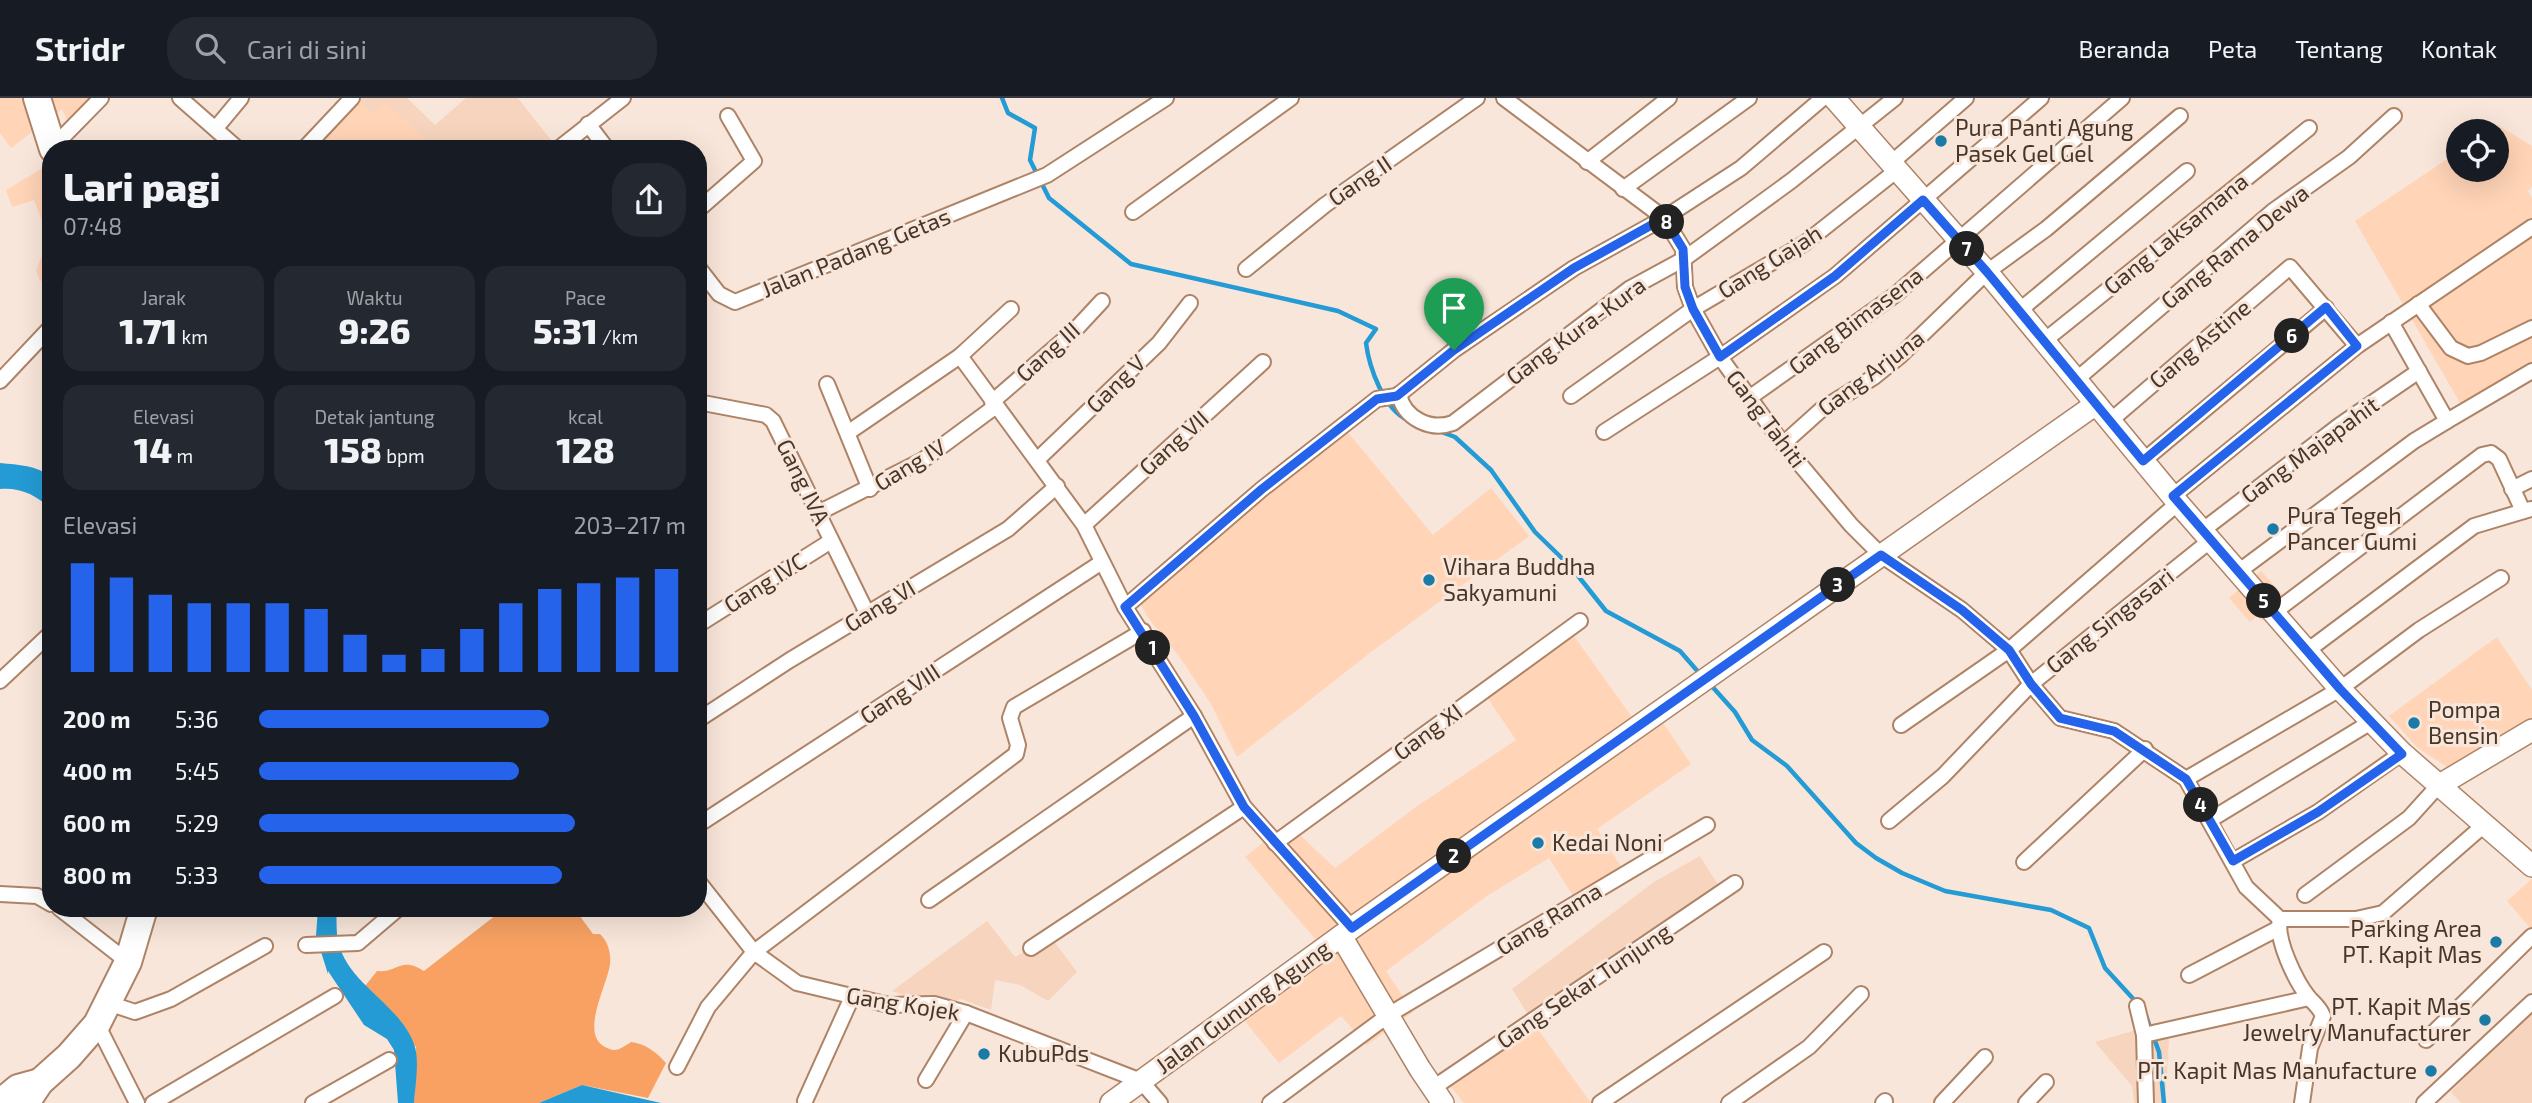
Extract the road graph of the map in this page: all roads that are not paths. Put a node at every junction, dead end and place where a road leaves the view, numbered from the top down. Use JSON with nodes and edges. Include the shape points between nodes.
{"nodes":[{"id":1,"x":37,"y":98,"type":"edge"},
{"id":2,"x":101,"y":98,"type":"edge"},
{"id":3,"x":180,"y":98,"type":"edge"},
{"id":4,"x":241,"y":98,"type":"edge"},
{"id":5,"x":352,"y":98,"type":"edge"},
{"id":6,"x":623,"y":98,"type":"edge"},
{"id":7,"x":1166,"y":98,"type":"edge"},
{"id":8,"x":1291,"y":98,"type":"edge"},
{"id":9,"x":1477,"y":98,"type":"edge"},
{"id":10,"x":1504,"y":98,"type":"edge"},
{"id":11,"x":1669,"y":98,"type":"edge"},
{"id":12,"x":1749,"y":98,"type":"edge"},
{"id":13,"x":1823,"y":98,"type":"edge"},
{"id":14,"x":1834,"y":98,"type":"edge"},
{"id":15,"x":1895,"y":98,"type":"edge"},
{"id":16,"x":1966,"y":98,"type":"edge"},
{"id":17,"x":2041,"y":98,"type":"edge"},
{"id":18,"x":2122,"y":98,"type":"edge"},
{"id":19,"x":728,"y":116,"type":"dead end"},
{"id":20,"x":2180,"y":116,"type":"dead end"},
{"id":21,"x":2394,"y":116,"type":"dead end"},
{"id":22,"x":589,"y":124,"type":"junction"},
{"id":23,"x":1860,"y":127,"type":"junction"},
{"id":24,"x":216,"y":128,"type":"junction"},
{"id":25,"x":2309,"y":128,"type":"dead end"},
{"id":26,"x":50,"y":140,"type":"edge"},
{"id":27,"x":60,"y":140,"type":"edge"},
{"id":28,"x":229,"y":140,"type":"edge"},
{"id":29,"x":312,"y":140,"type":"edge"},
{"id":30,"x":569,"y":140,"type":"edge"},
{"id":31,"x":601,"y":140,"type":"edge"},
{"id":32,"x":1587,"y":162,"type":"junction"},
{"id":33,"x":1893,"y":167,"type":"junction"},
{"id":34,"x":2187,"y":171,"type":"dead end"},
{"id":35,"x":1623,"y":189,"type":"junction"},
{"id":36,"x":1923,"y":200,"type":"junction"},
{"id":37,"x":707,"y":202,"type":"edge"},
{"id":38,"x":1133,"y":212,"type":"dead end"},
{"id":39,"x":1664,"y":218,"type":"junction"},
{"id":40,"x":2530,"y":233,"type":"edge"},
{"id":41,"x":1958,"y":240,"type":"junction"},
{"id":42,"x":1684,"y":259,"type":"junction"},
{"id":43,"x":1246,"y":269,"type":"dead end"},
{"id":44,"x":1987,"y":272,"type":"junction"},
{"id":45,"x":707,"y":279,"type":"edge"},
{"id":46,"x":1102,"y":301,"type":"dead end"},
{"id":47,"x":1190,"y":303,"type":"dead end"},
{"id":48,"x":2418,"y":304,"type":"junction"},
{"id":49,"x":2326,"y":307,"type":"junction"},
{"id":50,"x":1011,"y":309,"type":"dead end"},
{"id":51,"x":1693,"y":309,"type":"junction"},
{"id":52,"x":2020,"y":310,"type":"junction"},
{"id":53,"x":2392,"y":322,"type":"junction"},
{"id":54,"x":2532,"y":328,"type":"edge"},
{"id":55,"x":42,"y":337,"type":"edge"},
{"id":56,"x":2044,"y":341,"type":"junction"},
{"id":57,"x":2357,"y":346,"type":"junction"},
{"id":58,"x":960,"y":356,"type":"junction"},
{"id":59,"x":1720,"y":357,"type":"junction"},
{"id":60,"x":1263,"y":362,"type":"dead end"},
{"id":61,"x":2532,"y":371,"type":"edge"},
{"id":62,"x":2419,"y":372,"type":"junction"},
{"id":63,"x":2077,"y":380,"type":"junction"},
{"id":64,"x":0,"y":381,"type":"edge"},
{"id":65,"x":827,"y":384,"type":"dead end"},
{"id":66,"x":1397,"y":396,"type":"junction"},
{"id":67,"x":1571,"y":396,"type":"dead end"},
{"id":68,"x":1749,"y":398,"type":"junction"},
{"id":69,"x":707,"y":404,"type":"edge"},
{"id":70,"x":994,"y":404,"type":"junction"},
{"id":71,"x":2096,"y":404,"type":"junction"},
{"id":72,"x":2109,"y":421,"type":"junction"},
{"id":73,"x":2447,"y":421,"type":"junction"},
{"id":74,"x":849,"y":432,"type":"junction"},
{"id":75,"x":1604,"y":432,"type":"dead end"},
{"id":76,"x":1783,"y":444,"type":"junction"},
{"id":77,"x":1037,"y":460,"type":"junction"},
{"id":78,"x":2143,"y":461,"type":"junction"},
{"id":79,"x":2532,"y":479,"type":"edge"},
{"id":80,"x":1057,"y":486,"type":"junction"},
{"id":81,"x":870,"y":489,"type":"junction"},
{"id":82,"x":2512,"y":489,"type":"junction"},
{"id":83,"x":2176,"y":500,"type":"junction"},
{"id":84,"x":2527,"y":510,"type":"edge"},
{"id":85,"x":818,"y":513,"type":"junction"},
{"id":86,"x":1084,"y":524,"type":"junction"},
{"id":87,"x":2207,"y":535,"type":"junction"},
{"id":88,"x":831,"y":541,"type":"junction"},
{"id":89,"x":1881,"y":555,"type":"junction"},
{"id":90,"x":1102,"y":562,"type":"junction"},
{"id":91,"x":2238,"y":572,"type":"junction"},
{"id":92,"x":2501,"y":578,"type":"dead end"},
{"id":93,"x":1125,"y":607,"type":"junction"},
{"id":94,"x":867,"y":613,"type":"junction"},
{"id":95,"x":2273,"y":613,"type":"junction"},
{"id":96,"x":707,"y":619,"type":"edge"},
{"id":97,"x":1580,"y":621,"type":"dead end"},
{"id":98,"x":1143,"y":631,"type":"junction"},
{"id":99,"x":42,"y":641,"type":"edge"},
{"id":100,"x":2009,"y":650,"type":"junction"},
{"id":101,"x":2307,"y":652,"type":"junction"},
{"id":102,"x":0,"y":681,"type":"edge"},
{"id":103,"x":2031,"y":684,"type":"junction"},
{"id":104,"x":2340,"y":689,"type":"junction"},
{"id":105,"x":707,"y":714,"type":"edge"},
{"id":106,"x":1194,"y":716,"type":"junction"},
{"id":107,"x":2371,"y":722,"type":"junction"},
{"id":108,"x":1902,"y":724,"type":"dead end"},
{"id":109,"x":2532,"y":730,"type":"edge"},
{"id":110,"x":2145,"y":749,"type":"junction"},
{"id":111,"x":2402,"y":754,"type":"junction"},
{"id":112,"x":2186,"y":779,"type":"junction"},
{"id":113,"x":2438,"y":786,"type":"junction"},
{"id":114,"x":1244,"y":807,"type":"junction"},
{"id":115,"x":707,"y":819,"type":"edge"},
{"id":116,"x":2210,"y":820,"type":"junction"},
{"id":117,"x":1889,"y":821,"type":"dead end"},
{"id":118,"x":1707,"y":825,"type":"dead end"},
{"id":119,"x":2483,"y":825,"type":"junction"},
{"id":120,"x":1275,"y":843,"type":"junction"},
{"id":121,"x":2529,"y":858,"type":"edge"},
{"id":122,"x":2233,"y":861,"type":"junction"},
{"id":123,"x":2024,"y":862,"type":"dead end"},
{"id":124,"x":1735,"y":883,"type":"dead end"},
{"id":125,"x":707,"y":892,"type":"edge"},
{"id":126,"x":0,"y":894,"type":"edge"},
{"id":127,"x":2305,"y":895,"type":"dead end"},
{"id":128,"x":42,"y":898,"type":"edge"},
{"id":129,"x":929,"y":900,"type":"dead end"},
{"id":130,"x":70,"y":917,"type":"edge"},
{"id":131,"x":142,"y":917,"type":"edge"},
{"id":132,"x":388,"y":917,"type":"edge"},
{"id":133,"x":2279,"y":924,"type":"junction"},
{"id":134,"x":1347,"y":932,"type":"junction"},
{"id":135,"x":2532,"y":936,"type":"edge"},
{"id":136,"x":306,"y":945,"type":"dead end"},
{"id":137,"x":265,"y":946,"type":"dead end"},
{"id":138,"x":1031,"y":948,"type":"dead end"},
{"id":139,"x":754,"y":952,"type":"junction"},
{"id":140,"x":1824,"y":952,"type":"dead end"},
{"id":141,"x":128,"y":962,"type":"junction"},
{"id":142,"x":2189,"y":975,"type":"dead end"},
{"id":143,"x":1861,"y":994,"type":"dead end"},
{"id":144,"x":335,"y":996,"type":"dead end"},
{"id":145,"x":852,"y":998,"type":"junction"},
{"id":146,"x":2309,"y":998,"type":"junction"},
{"id":147,"x":2532,"y":1002,"type":"edge"},
{"id":148,"x":2137,"y":1006,"type":"dead end"},
{"id":149,"x":102,"y":1013,"type":"junction"},
{"id":150,"x":966,"y":1013,"type":"junction"},
{"id":151,"x":1390,"y":1014,"type":"junction"},
{"id":152,"x":2144,"y":1035,"type":"junction"},
{"id":153,"x":2426,"y":1040,"type":"dead end"},
{"id":154,"x":1985,"y":1057,"type":"dead end"},
{"id":155,"x":389,"y":1060,"type":"dead end"},
{"id":156,"x":677,"y":1067,"type":"dead end"},
{"id":157,"x":926,"y":1080,"type":"dead end"},
{"id":158,"x":1141,"y":1081,"type":"junction"},
{"id":159,"x":2046,"y":1082,"type":"dead end"},
{"id":160,"x":33,"y":1093,"type":"edge"},
{"id":161,"x":1438,"y":1095,"type":"edge"},
{"id":162,"x":805,"y":1101,"type":"dead end"},
{"id":163,"x":1,"y":1103,"type":"edge"},
{"id":164,"x":137,"y":1103,"type":"edge"},
{"id":165,"x":153,"y":1103,"type":"edge"},
{"id":166,"x":313,"y":1103,"type":"edge"},
{"id":167,"x":1111,"y":1103,"type":"edge"},
{"id":168,"x":1160,"y":1103,"type":"edge"},
{"id":169,"x":1270,"y":1103,"type":"edge"},
{"id":170,"x":1600,"y":1103,"type":"edge"},
{"id":171,"x":1729,"y":1103,"type":"edge"},
{"id":172,"x":1942,"y":1103,"type":"edge"},
{"id":173,"x":2026,"y":1103,"type":"edge"},
{"id":174,"x":2146,"y":1103,"type":"edge"},
{"id":175,"x":2302,"y":1103,"type":"edge"},
{"id":176,"x":2424,"y":1103,"type":"edge"}],
"edges":[{"from":1,"to":26,"type":"highway"},
{"from":2,"to":27,"type":"street"},
{"from":3,"to":24,"type":"street"},
{"from":4,"to":24,"type":"street"},
{"from":5,"to":29,"type":"street"},
{"from":6,"to":22,"type":"street"},
{"from":7,"to":45,"type":"street","name":"Jalan Padang Getas","via":[[1047,175],[735,302],[719,294]]},
{"from":8,"to":38,"type":"street"},
{"from":9,"to":43,"type":"street","name":"Gang II","via":[[1325,205]]},
{"from":10,"to":32,"type":"street","name":"Gang Tahiti"},
{"from":11,"to":32,"type":"street"},
{"from":12,"to":35,"type":"street"},
{"from":13,"to":39,"type":"street","via":[[1741,167]]},
{"from":14,"to":23,"type":"main road"},
{"from":15,"to":23,"type":"street","name":"Gang Kura-Kura"},
{"from":16,"to":33,"type":"street","name":"Gang Gajah"},
{"from":17,"to":36,"type":"street"},
{"from":18,"to":41,"type":"street","name":"Gang Bimasena"},
{"from":19,"to":37,"type":"street","via":[[754,161]]},
{"from":20,"to":44,"type":"street","name":"Gang Arjuna","via":[[2046,229]]},
{"from":21,"to":63,"type":"street","name":"Gang Rama Dewa","via":[[2349,158],[2273,211]]},
{"from":22,"to":30,"type":"street"},
{"from":22,"to":31,"type":"street"},
{"from":23,"to":33,"type":"main road"},
{"from":23,"to":42,"type":"street","name":"Gang Kura-Kura"},
{"from":24,"to":28,"type":"street"},
{"from":25,"to":56,"type":"street","name":"Gang Laksamana"},
{"from":32,"to":35,"type":"street","name":"Gang Tahiti"},
{"from":33,"to":36,"type":"main road"},
{"from":33,"to":51,"type":"street","name":"Gang Gajah","via":[[1805,243]]},
{"from":34,"to":52,"type":"street"},
{"from":35,"to":39,"type":"street","name":"Gang Tahiti"},
{"from":36,"to":41,"type":"main road"},
{"from":36,"to":59,"type":"street","via":[[1835,276]]},
{"from":39,"to":42,"type":"street","name":"Gang Tahiti","via":[[1678,238]]},
{"from":39,"to":66,"type":"street","via":[[1574,268],[1454,350]]},
{"from":40,"to":48,"type":"street"},
{"from":41,"to":44,"type":"main road"},
{"from":41,"to":68,"type":"street","name":"Gang Bimasena","via":[[1895,295]]},
{"from":42,"to":51,"type":"street","name":"Gang Tahiti","via":[[1685,287]]},
{"from":42,"to":66,"type":"street","name":"Gang Kura-Kura","via":[[1629,289],[1454,423],[1440,428],[1419,420],[1405,410]]},
{"from":44,"to":52,"type":"main road"},
{"from":44,"to":76,"type":"street","name":"Gang Arjuna","via":[[1900,356],[1822,409]]},
{"from":46,"to":70,"type":"street","name":"Gang III"},
{"from":47,"to":77,"type":"street","name":"Gang V","via":[[1159,343]]},
{"from":48,"to":53,"type":"street"},
{"from":48,"to":54,"type":"street","via":[[2451,348],[2468,356]]},
{"from":49,"to":57,"type":"street"},
{"from":49,"to":72,"type":"street","name":"Gang Astine","via":[[2291,268]]},
{"from":49,"to":78,"type":"street"},
{"from":50,"to":58,"type":"street"},
{"from":51,"to":59,"type":"street","name":"Gang Tahiti"},
{"from":51,"to":67,"type":"street","name":"Gang Gajah"},
{"from":52,"to":56,"type":"main road"},
{"from":53,"to":57,"type":"street"},
{"from":53,"to":62,"type":"street"},
{"from":55,"to":64,"type":"street"},
{"from":56,"to":63,"type":"main road"},
{"from":57,"to":83,"type":"street"},
{"from":58,"to":70,"type":"street"},
{"from":58,"to":74,"type":"street"},
{"from":59,"to":68,"type":"street","name":"Gang Tahiti"},
{"from":59,"to":75,"type":"street"},
{"from":60,"to":86,"type":"street","name":"Gang VII"},
{"from":61,"to":73,"type":"street"},
{"from":62,"to":73,"type":"street"},
{"from":62,"to":87,"type":"street","name":"Gang Majapahit","via":[[2332,431]]},
{"from":63,"to":71,"type":"main road"},
{"from":65,"to":74,"type":"street"},
{"from":66,"to":93,"type":"street","via":[[1377,399],[1262,489]]},
{"from":68,"to":76,"type":"street","name":"Gang Tahiti"},
{"from":69,"to":85,"type":"street","name":"Gang IVA","via":[[768,416]]},
{"from":70,"to":77,"type":"street"},
{"from":70,"to":81,"type":"street","name":"Gang IV","via":[[937,452]]},
{"from":71,"to":72,"type":"main road"},
{"from":71,"to":89,"type":"main road","name":"Jalan Gunung Agung"},
{"from":72,"to":78,"type":"main road"},
{"from":73,"to":91,"type":"street"},
{"from":74,"to":81,"type":"street"},
{"from":76,"to":89,"type":"street","name":"Gang Tahiti"},
{"from":77,"to":80,"type":"street"},
{"from":78,"to":83,"type":"main road"},
{"from":79,"to":82,"type":"street"},
{"from":80,"to":86,"type":"street"},
{"from":80,"to":94,"type":"street","name":"Gang VI","via":[[1008,528]]},
{"from":81,"to":85,"type":"street","name":"Gang IV"},
{"from":82,"to":84,"type":"street"},
{"from":82,"to":95,"type":"street","via":[[2499,459],[2491,453],[2482,455]]},
{"from":83,"to":87,"type":"main road"},
{"from":83,"to":100,"type":"street"},
{"from":84,"to":101,"type":"street","via":[[2474,526]]},
{"from":85,"to":88,"type":"street","name":"Gang IVA"},
{"from":86,"to":90,"type":"street"},
{"from":87,"to":91,"type":"main road"},
{"from":87,"to":103,"type":"street","name":"Gang Singasari"},
{"from":88,"to":94,"type":"street","name":"Gang IVA"},
{"from":88,"to":96,"type":"street","name":"Gang IVC"},
{"from":89,"to":100,"type":"street","name":"Gang Tahiti","via":[[1962,610]]},
{"from":89,"to":134,"type":"main road","name":"Jalan Gunung Agung"},
{"from":90,"to":93,"type":"street"},
{"from":90,"to":115,"type":"street","name":"Gang VIII"},
{"from":91,"to":95,"type":"main road"},
{"from":92,"to":104,"type":"street","via":[[2419,630]]},
{"from":93,"to":98,"type":"street"},
{"from":94,"to":105,"type":"street","name":"Gang VI"},
{"from":95,"to":101,"type":"main road"},
{"from":97,"to":120,"type":"street","name":"Gang XI"},
{"from":98,"to":106,"type":"street"},
{"from":98,"to":139,"type":"street","via":[[1014,707],[1010,718],[1016,754]]},
{"from":99,"to":102,"type":"street"},
{"from":100,"to":103,"type":"street","name":"Gang Tahiti"},
{"from":100,"to":108,"type":"street"},
{"from":101,"to":104,"type":"main road"},
{"from":103,"to":110,"type":"street","name":"Gang Tahiti","via":[[2060,718],[2107,729]]},
{"from":103,"to":117,"type":"street","name":"Gang Singasari","via":[[1943,776]]},
{"from":104,"to":107,"type":"main road"},
{"from":104,"to":112,"type":"street"},
{"from":106,"to":114,"type":"street"},
{"from":106,"to":129,"type":"street"},
{"from":107,"to":111,"type":"main road"},
{"from":107,"to":116,"type":"street"},
{"from":109,"to":113,"type":"main road"},
{"from":110,"to":112,"type":"street","name":"Gang Tahiti"},
{"from":110,"to":123,"type":"street"},
{"from":111,"to":113,"type":"main road"},
{"from":111,"to":122,"type":"street","via":[[2318,812]]},
{"from":112,"to":116,"type":"street"},
{"from":113,"to":119,"type":"main road"},
{"from":113,"to":127,"type":"street","via":[[2409,818]]},
{"from":114,"to":120,"type":"street"},
{"from":114,"to":138,"type":"street"},
{"from":116,"to":122,"type":"street"},
{"from":118,"to":151,"type":"street","name":"Gang Rama"},
{"from":119,"to":121,"type":"main road"},
{"from":119,"to":133,"type":"street","via":[[2383,913]]},
{"from":120,"to":134,"type":"street"},
{"from":122,"to":133,"type":"street","via":[[2246,887]]},
{"from":124,"to":161,"type":"street","name":"Gang Sekar Tunjung"},
{"from":125,"to":139,"type":"street","name":"Gang Kojek"},
{"from":126,"to":128,"type":"street"},
{"from":130,"to":141,"type":"street"},
{"from":131,"to":141,"type":"highway"},
{"from":132,"to":136,"type":"street","via":[[358,943]]},
{"from":133,"to":142,"type":"street"},
{"from":133,"to":146,"type":"street","via":[[2288,959]]},
{"from":134,"to":151,"type":"main road"},
{"from":134,"to":158,"type":"main road","name":"Jalan Gunung Agung"},
{"from":135,"to":153,"type":"street"},
{"from":137,"to":149,"type":"street","via":[[171,999],[135,1012]]},
{"from":139,"to":145,"type":"street","name":"Gang Kojek","via":[[797,983]]},
{"from":139,"to":156,"type":"street","via":[[708,1007]]},
{"from":140,"to":170,"type":"street"},
{"from":141,"to":149,"type":"highway"},
{"from":143,"to":171,"type":"street","via":[[1809,1047]]},
{"from":144,"to":165,"type":"street"},
{"from":145,"to":150,"type":"street","name":"Gang Kojek","via":[[889,1005],[934,1004]]},
{"from":145,"to":162,"type":"street"},
{"from":146,"to":152,"type":"street"},
{"from":146,"to":175,"type":"street","via":[[2323,1016],[2310,1048]]},
{"from":147,"to":176,"type":"street"},
{"from":148,"to":152,"type":"street"},
{"from":149,"to":160,"type":"highway"},
{"from":149,"to":164,"type":"street"},
{"from":150,"to":157,"type":"street"},
{"from":150,"to":158,"type":"street","name":"Gang Kojek"},
{"from":151,"to":161,"type":"main road"},
{"from":151,"to":169,"type":"street"},
{"from":152,"to":174,"type":"street"},
{"from":154,"to":172,"type":"street"},
{"from":155,"to":166,"type":"street"},
{"from":158,"to":167,"type":"main road","name":"Jalan Gunung Agung"},
{"from":158,"to":168,"type":"street"},
{"from":159,"to":173,"type":"street"},
{"from":160,"to":163,"type":"highway","via":[[18,1088]]}]}
